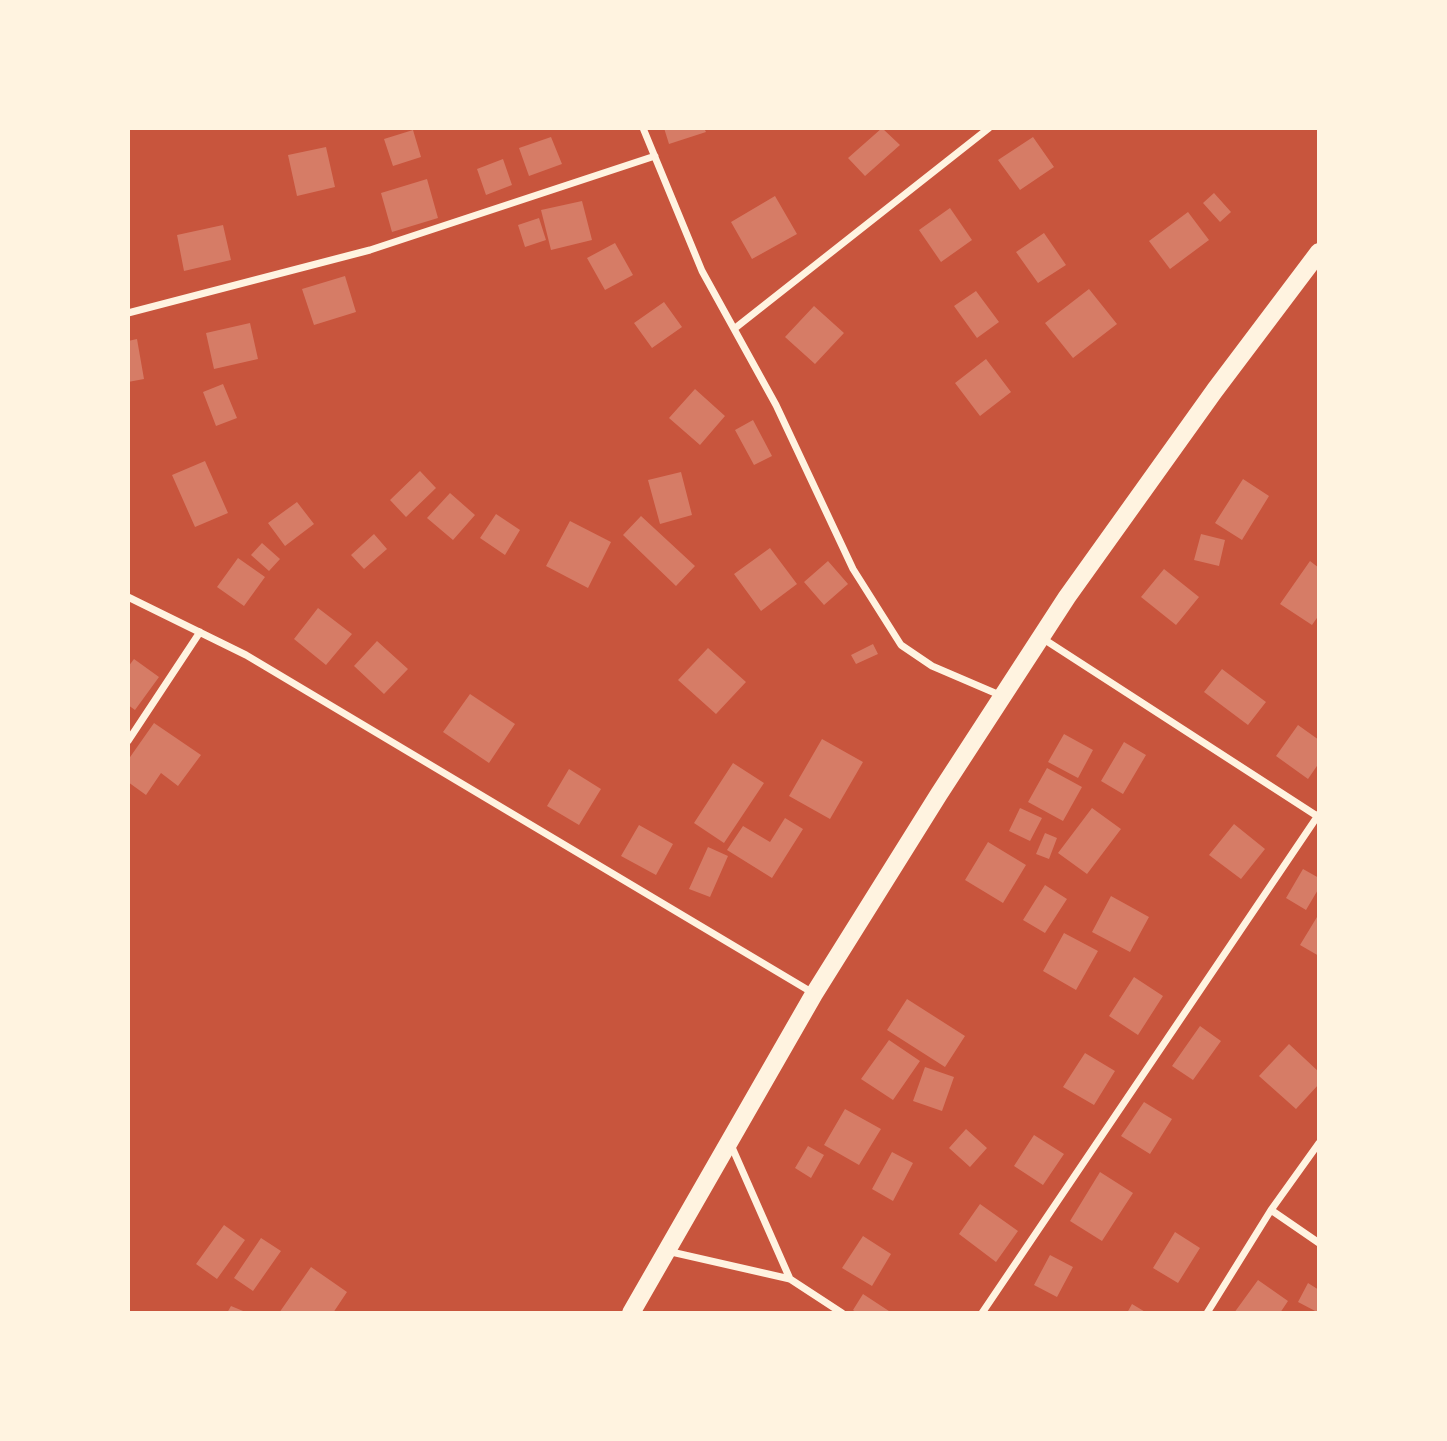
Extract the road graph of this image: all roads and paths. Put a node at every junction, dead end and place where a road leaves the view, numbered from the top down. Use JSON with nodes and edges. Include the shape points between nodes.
{"nodes":[{"id":1,"x":643,"y":128,"type":"edge"},
{"id":2,"x":989,"y":128,"type":"edge"},
{"id":3,"x":655,"y":156,"type":"junction"},
{"id":4,"x":1319,"y":252,"type":"edge"},
{"id":5,"x":128,"y":313,"type":"edge"},
{"id":6,"x":734,"y":329,"type":"junction"},
{"id":7,"x":128,"y":597,"type":"edge"},
{"id":8,"x":200,"y":632,"type":"junction"},
{"id":9,"x":1041,"y":638,"type":"junction"},
{"id":10,"x":1003,"y":696,"type":"junction"},
{"id":11,"x":128,"y":741,"type":"edge"},
{"id":12,"x":1318,"y":815,"type":"edge"},
{"id":13,"x":814,"y":994,"type":"junction"},
{"id":14,"x":729,"y":1142,"type":"junction"},
{"id":15,"x":1319,"y":1143,"type":"edge"},
{"id":16,"x":1271,"y":1210,"type":"junction"},
{"id":17,"x":1319,"y":1243,"type":"edge"},
{"id":18,"x":667,"y":1251,"type":"junction"},
{"id":19,"x":790,"y":1279,"type":"junction"},
{"id":20,"x":631,"y":1313,"type":"edge"},
{"id":21,"x":842,"y":1313,"type":"edge"},
{"id":22,"x":982,"y":1313,"type":"edge"},
{"id":23,"x":1207,"y":1313,"type":"edge"}],
"edges":[{"from":1,"to":3,"type":"street"},
{"from":2,"to":6,"type":"street"},
{"from":3,"to":5,"type":"street","via":[[370,250]]},
{"from":3,"to":6,"type":"street","via":[[702,271]]},
{"from":4,"to":9,"type":"main road","via":[[1215,390]]},
{"from":6,"to":10,"type":"street","via":[[776,405],[853,569],[901,645],[932,666]]},
{"from":7,"to":8,"type":"street"},
{"from":8,"to":11,"type":"street"},
{"from":8,"to":13,"type":"street"},
{"from":9,"to":10,"type":"main road"},
{"from":9,"to":12,"type":"street"},
{"from":10,"to":13,"type":"main road"},
{"from":12,"to":22,"type":"street"},
{"from":13,"to":14,"type":"main road"},
{"from":14,"to":18,"type":"main road"},
{"from":14,"to":19,"type":"street"},
{"from":15,"to":16,"type":"street"},
{"from":16,"to":17,"type":"street"},
{"from":16,"to":23,"type":"street"},
{"from":18,"to":19,"type":"street"},
{"from":18,"to":20,"type":"main road"},
{"from":19,"to":21,"type":"street"}]}
